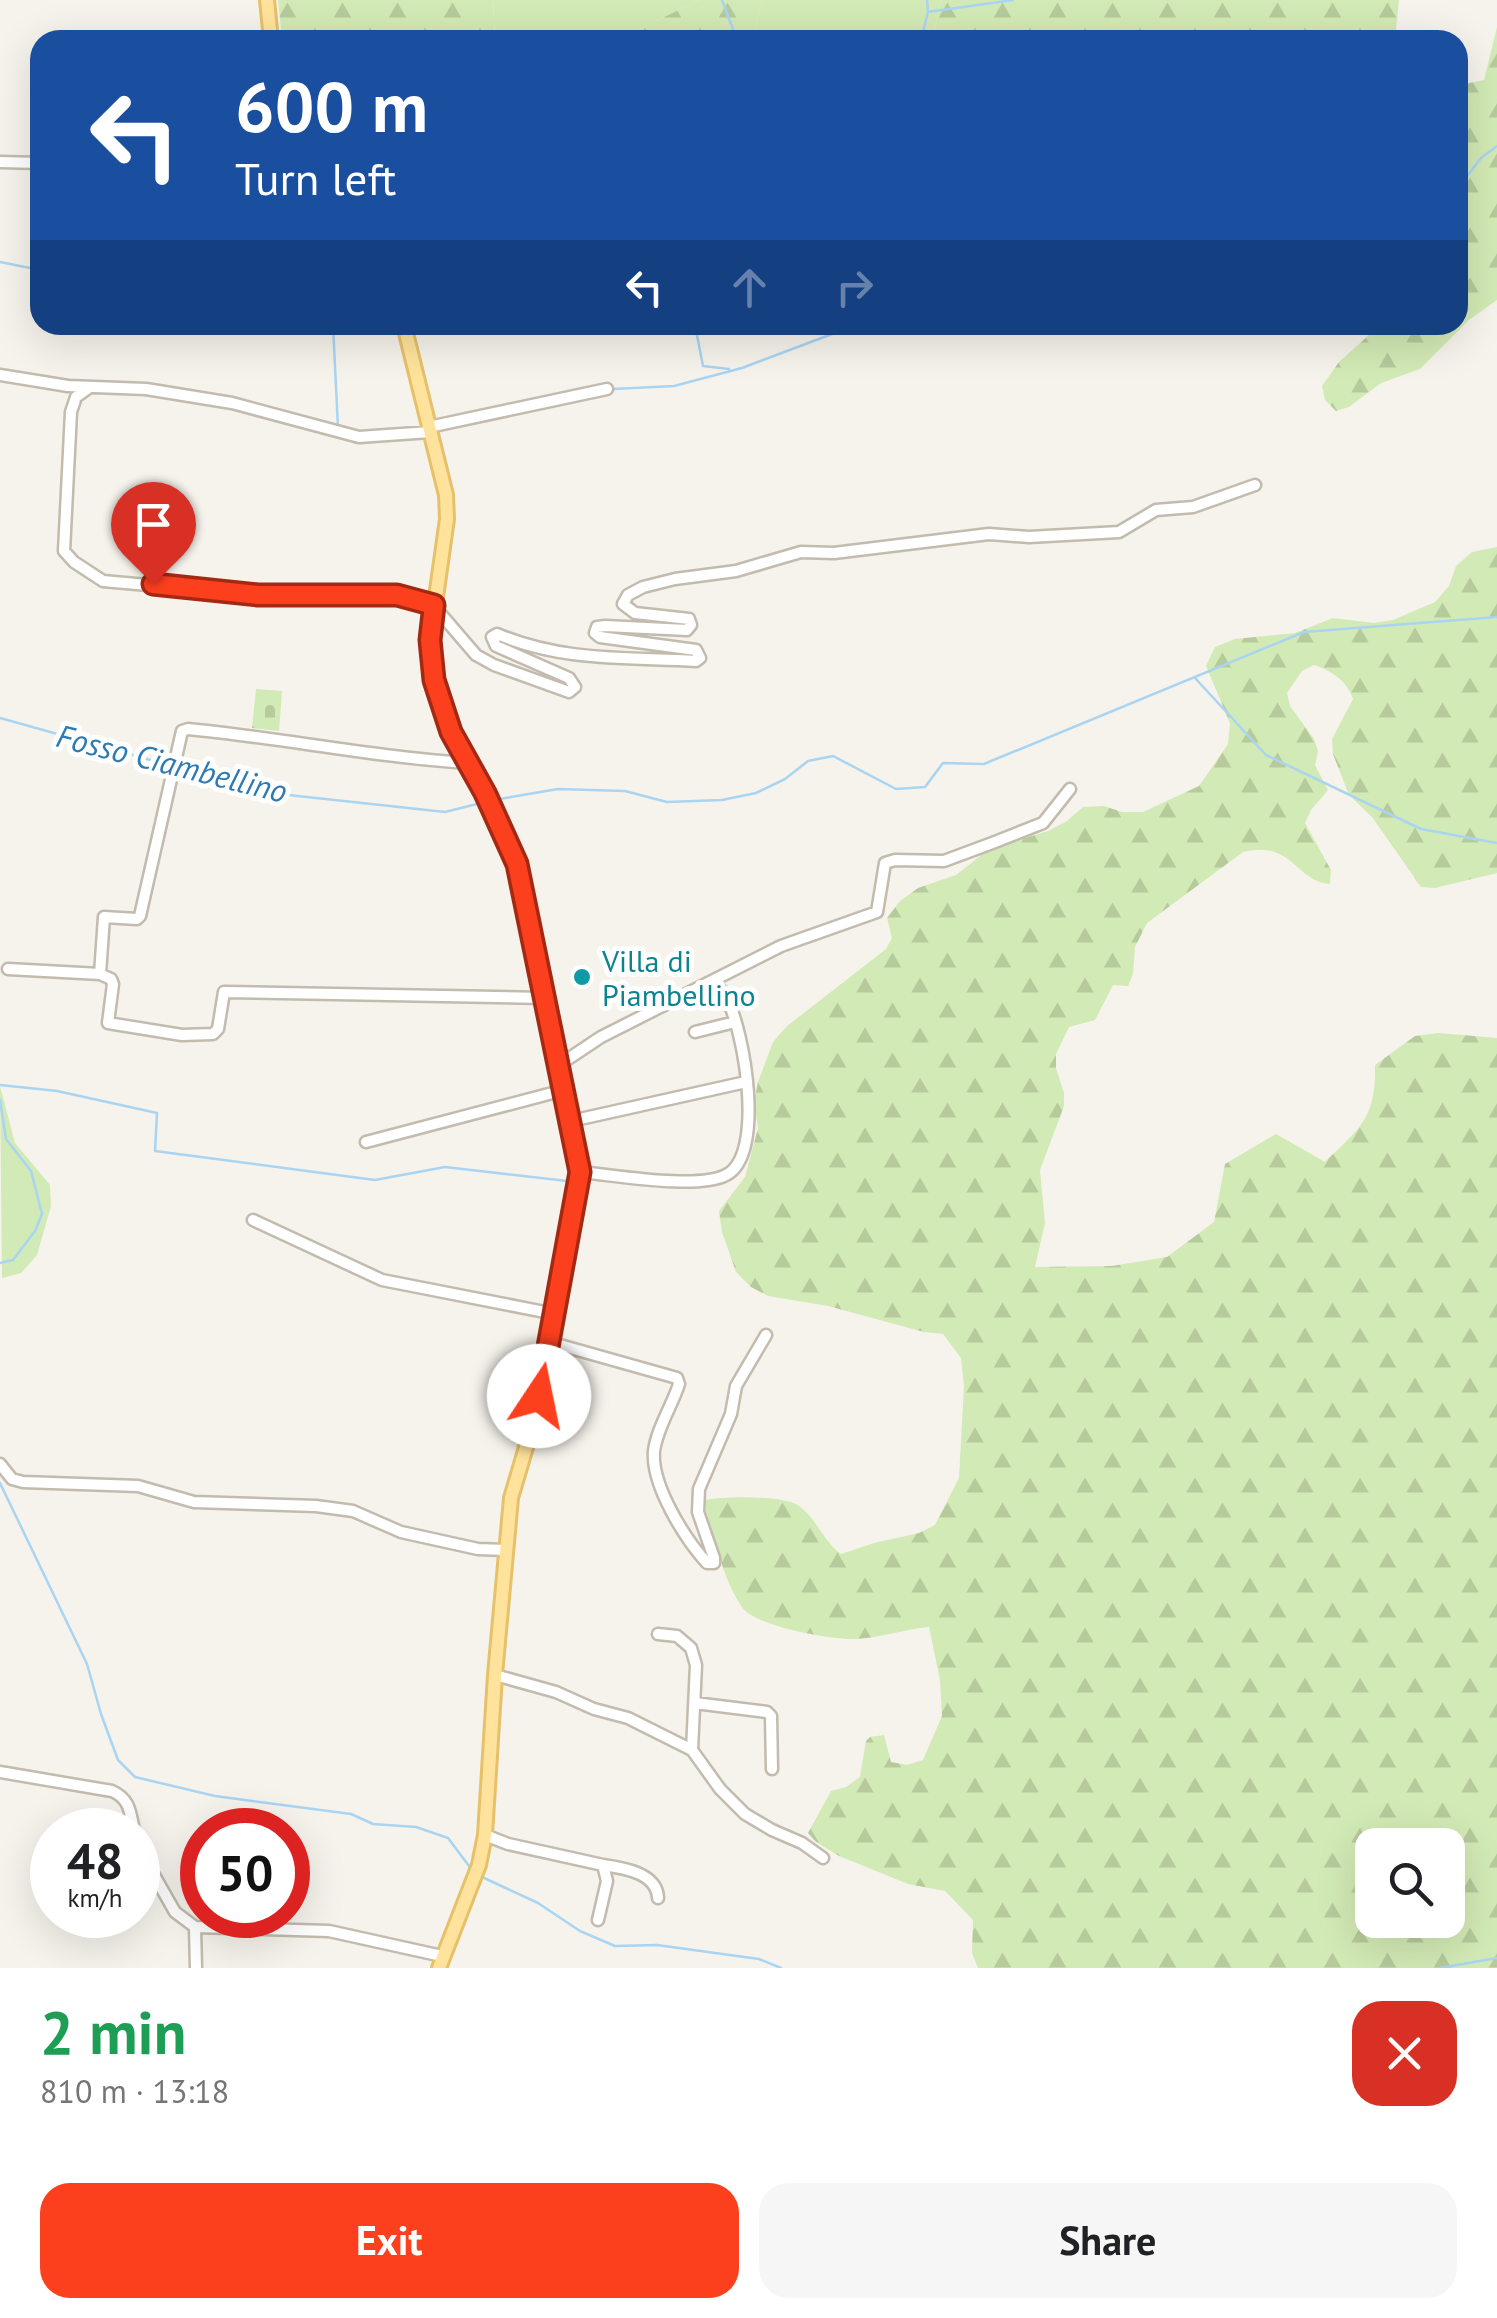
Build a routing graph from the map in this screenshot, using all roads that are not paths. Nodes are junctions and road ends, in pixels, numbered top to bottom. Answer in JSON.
{"nodes":[{"id":1,"x":267,"y":0,"type":"edge"},
{"id":2,"x":270,"y":30,"type":"edge"},
{"id":3,"x":0,"y":162,"type":"edge"},
{"id":4,"x":30,"y":163,"type":"edge"},
{"id":5,"x":406,"y":335,"type":"edge"},
{"id":6,"x":0,"y":375,"type":"edge"},
{"id":7,"x":90,"y":387,"type":"junction"},
{"id":8,"x":607,"y":389,"type":"dead end"},
{"id":9,"x":430,"y":430,"type":"junction"},
{"id":10,"x":1256,"y":486,"type":"dead end"},
{"id":11,"x":434,"y":605,"type":"junction"},
{"id":12,"x":468,"y":763,"type":"junction"},
{"id":13,"x":1070,"y":790,"type":"dead end"},
{"id":14,"x":8,"y":970,"type":"dead end"},
{"id":15,"x":100,"y":974,"type":"junction"},
{"id":16,"x":712,"y":982,"type":"junction"},
{"id":17,"x":544,"y":998,"type":"junction"},
{"id":18,"x":735,"y":1022,"type":"junction"},
{"id":19,"x":695,"y":1032,"type":"dead end"},
{"id":20,"x":559,"y":1065,"type":"junction"},
{"id":21,"x":746,"y":1082,"type":"junction"},
{"id":22,"x":564,"y":1090,"type":"junction"},
{"id":23,"x":571,"y":1121,"type":"junction"},
{"id":24,"x":366,"y":1142,"type":"dead end"},
{"id":25,"x":580,"y":1172,"type":"junction"},
{"id":26,"x":252,"y":1220,"type":"dead end"},
{"id":27,"x":555,"y":1314,"type":"junction"},
{"id":28,"x":766,"y":1335,"type":"dead end"},
{"id":29,"x":549,"y":1342,"type":"junction"},
{"id":30,"x":0,"y":1464,"type":"edge"},
{"id":31,"x":505,"y":1550,"type":"junction"},
{"id":32,"x":658,"y":1634,"type":"dead end"},
{"id":33,"x":495,"y":1675,"type":"junction"},
{"id":34,"x":695,"y":1704,"type":"junction"},
{"id":35,"x":692,"y":1750,"type":"junction"},
{"id":36,"x":772,"y":1769,"type":"dead end"},
{"id":37,"x":0,"y":1772,"type":"edge"},
{"id":38,"x":129,"y":1808,"type":"edge"},
{"id":39,"x":484,"y":1836,"type":"junction"},
{"id":40,"x":823,"y":1858,"type":"dead end"},
{"id":41,"x":603,"y":1865,"type":"junction"},
{"id":42,"x":160,"y":1886,"type":"edge"},
{"id":43,"x":658,"y":1898,"type":"dead end"},
{"id":44,"x":180,"y":1916,"type":"edge"},
{"id":45,"x":598,"y":1920,"type":"dead end"},
{"id":46,"x":310,"y":1930,"type":"edge"},
{"id":47,"x":195,"y":1938,"type":"edge"},
{"id":48,"x":441,"y":1962,"type":"edge"},
{"id":49,"x":196,"y":1968,"type":"edge"}],
"edges":[{"from":1,"to":2,"type":"main road"},
{"from":3,"to":4,"type":"street"},
{"from":5,"to":9,"type":"main road"},
{"from":6,"to":7,"type":"street"},
{"from":7,"to":9,"type":"street"},
{"from":7,"to":11,"type":"street"},
{"from":8,"to":9,"type":"street"},
{"from":9,"to":11,"type":"main road"},
{"from":10,"to":11,"type":"street"},
{"from":11,"to":12,"type":"main road"},
{"from":12,"to":15,"type":"street"},
{"from":12,"to":17,"type":"main road"},
{"from":13,"to":16,"type":"street"},
{"from":14,"to":15,"type":"street"},
{"from":15,"to":17,"type":"street"},
{"from":16,"to":18,"type":"street"},
{"from":16,"to":20,"type":"street"},
{"from":17,"to":20,"type":"main road"},
{"from":18,"to":19,"type":"street"},
{"from":18,"to":21,"type":"street"},
{"from":20,"to":22,"type":"main road"},
{"from":21,"to":23,"type":"street"},
{"from":21,"to":25,"type":"street"},
{"from":22,"to":23,"type":"main road"},
{"from":22,"to":24,"type":"street"},
{"from":23,"to":25,"type":"main road"},
{"from":25,"to":27,"type":"main road"},
{"from":26,"to":27,"type":"street"},
{"from":27,"to":29,"type":"main road"},
{"from":28,"to":29,"type":"street"},
{"from":29,"to":31,"type":"main road"},
{"from":30,"to":31,"type":"street"},
{"from":31,"to":33,"type":"main road"},
{"from":32,"to":34,"type":"street"},
{"from":33,"to":35,"type":"street"},
{"from":33,"to":39,"type":"main road"},
{"from":34,"to":35,"type":"street"},
{"from":34,"to":36,"type":"street"},
{"from":35,"to":40,"type":"street"},
{"from":37,"to":38,"type":"street"},
{"from":39,"to":41,"type":"street"},
{"from":39,"to":48,"type":"main road"},
{"from":41,"to":43,"type":"street"},
{"from":41,"to":45,"type":"street"},
{"from":42,"to":44,"type":"street"},
{"from":46,"to":48,"type":"street"},
{"from":47,"to":49,"type":"street"}]}
